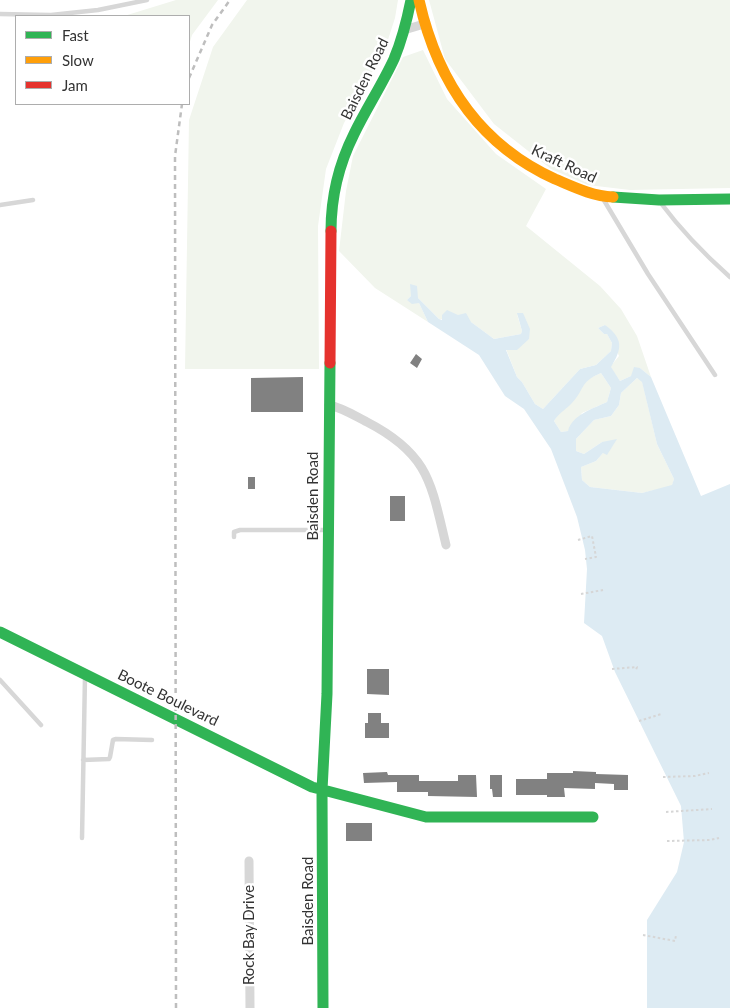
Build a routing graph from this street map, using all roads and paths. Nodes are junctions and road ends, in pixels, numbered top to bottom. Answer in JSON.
{"nodes":[{"id":1,"x":147,"y":0,"type":"edge"},
{"id":2,"x":411,"y":0,"type":"edge"},
{"id":3,"x":419,"y":0,"type":"edge"},
{"id":4,"x":0,"y":14,"type":"edge"},
{"id":5,"x":424,"y":24,"type":"junction"},
{"id":6,"x":404,"y":30,"type":"junction"},
{"id":7,"x":601,"y":196,"type":"junction"},
{"id":8,"x":658,"y":199,"type":"junction"},
{"id":9,"x":730,"y":199,"type":"edge"},
{"id":10,"x":33,"y":200,"type":"dead end"},
{"id":11,"x":0,"y":205,"type":"edge"},
{"id":12,"x":730,"y":277,"type":"edge"},
{"id":13,"x":715,"y":375,"type":"dead end"},
{"id":14,"x":329,"y":406,"type":"junction"},
{"id":15,"x":328,"y":530,"type":"junction"},
{"id":16,"x":234,"y":536,"type":"dead end"},
{"id":17,"x":578,"y":540,"type":"dead end"},
{"id":18,"x":446,"y":545,"type":"dead end"},
{"id":19,"x":585,"y":559,"type":"dead end"},
{"id":20,"x":603,"y":590,"type":"dead end"},
{"id":21,"x":582,"y":594,"type":"dead end"},
{"id":22,"x":0,"y":632,"type":"edge"},
{"id":23,"x":612,"y":668,"type":"dead end"},
{"id":24,"x":636,"y":670,"type":"dead end"},
{"id":25,"x":85,"y":674,"type":"junction"},
{"id":26,"x":0,"y":680,"type":"edge"},
{"id":27,"x":661,"y":714,"type":"dead end"},
{"id":28,"x":638,"y":721,"type":"dead end"},
{"id":29,"x":41,"y":725,"type":"dead end"},
{"id":30,"x":152,"y":740,"type":"dead end"},
{"id":31,"x":83,"y":760,"type":"junction"},
{"id":32,"x":709,"y":773,"type":"dead end"},
{"id":33,"x":663,"y":776,"type":"dead end"},
{"id":34,"x":322,"y":790,"type":"junction"},
{"id":35,"x":712,"y":808,"type":"dead end"},
{"id":36,"x":666,"y":812,"type":"dead end"},
{"id":37,"x":593,"y":817,"type":"dead end"},
{"id":38,"x":82,"y":838,"type":"dead end"},
{"id":39,"x":719,"y":838,"type":"dead end"},
{"id":40,"x":667,"y":841,"type":"dead end"},
{"id":41,"x":249,"y":862,"type":"dead end"},
{"id":42,"x":643,"y":935,"type":"dead end"},
{"id":43,"x":676,"y":935,"type":"dead end"},
{"id":44,"x":250,"y":1008,"type":"edge"},
{"id":45,"x":323,"y":1008,"type":"edge"}],
"edges":[{"from":1,"to":4,"type":"lane"},
{"from":2,"to":6,"type":"street","name":"Baisden Road"},
{"from":3,"to":5,"type":"street","name":"Kraft Road"},
{"from":5,"to":6,"type":"street"},
{"from":5,"to":7,"type":"street","name":"Kraft Road"},
{"from":6,"to":14,"type":"street","name":"Baisden Road"},
{"from":7,"to":8,"type":"street","name":"Kraft Road"},
{"from":7,"to":13,"type":"lane"},
{"from":8,"to":9,"type":"street","name":"Kraft Road"},
{"from":8,"to":12,"type":"lane"},
{"from":10,"to":11,"type":"lane"},
{"from":14,"to":15,"type":"street","name":"Baisden Road"},
{"from":14,"to":18,"type":"street"},
{"from":15,"to":16,"type":"lane"},
{"from":15,"to":34,"type":"street","name":"Baisden Road"},
{"from":17,"to":19,"type":"path"},
{"from":20,"to":21,"type":"path"},
{"from":22,"to":25,"type":"street","name":"Boote Boulevard"},
{"from":23,"to":24,"type":"path"},
{"from":25,"to":31,"type":"lane"},
{"from":25,"to":34,"type":"street","name":"Boote Boulevard"},
{"from":26,"to":29,"type":"lane"},
{"from":27,"to":28,"type":"path"},
{"from":30,"to":31,"type":"lane"},
{"from":31,"to":38,"type":"lane"},
{"from":32,"to":33,"type":"path"},
{"from":34,"to":37,"type":"street","name":"Boote Boulevard"},
{"from":34,"to":45,"type":"street","name":"Baisden Road"},
{"from":35,"to":36,"type":"path"},
{"from":39,"to":40,"type":"path"},
{"from":41,"to":44,"type":"street","name":"Rock Bay Drive"},
{"from":42,"to":43,"type":"path"}]}
